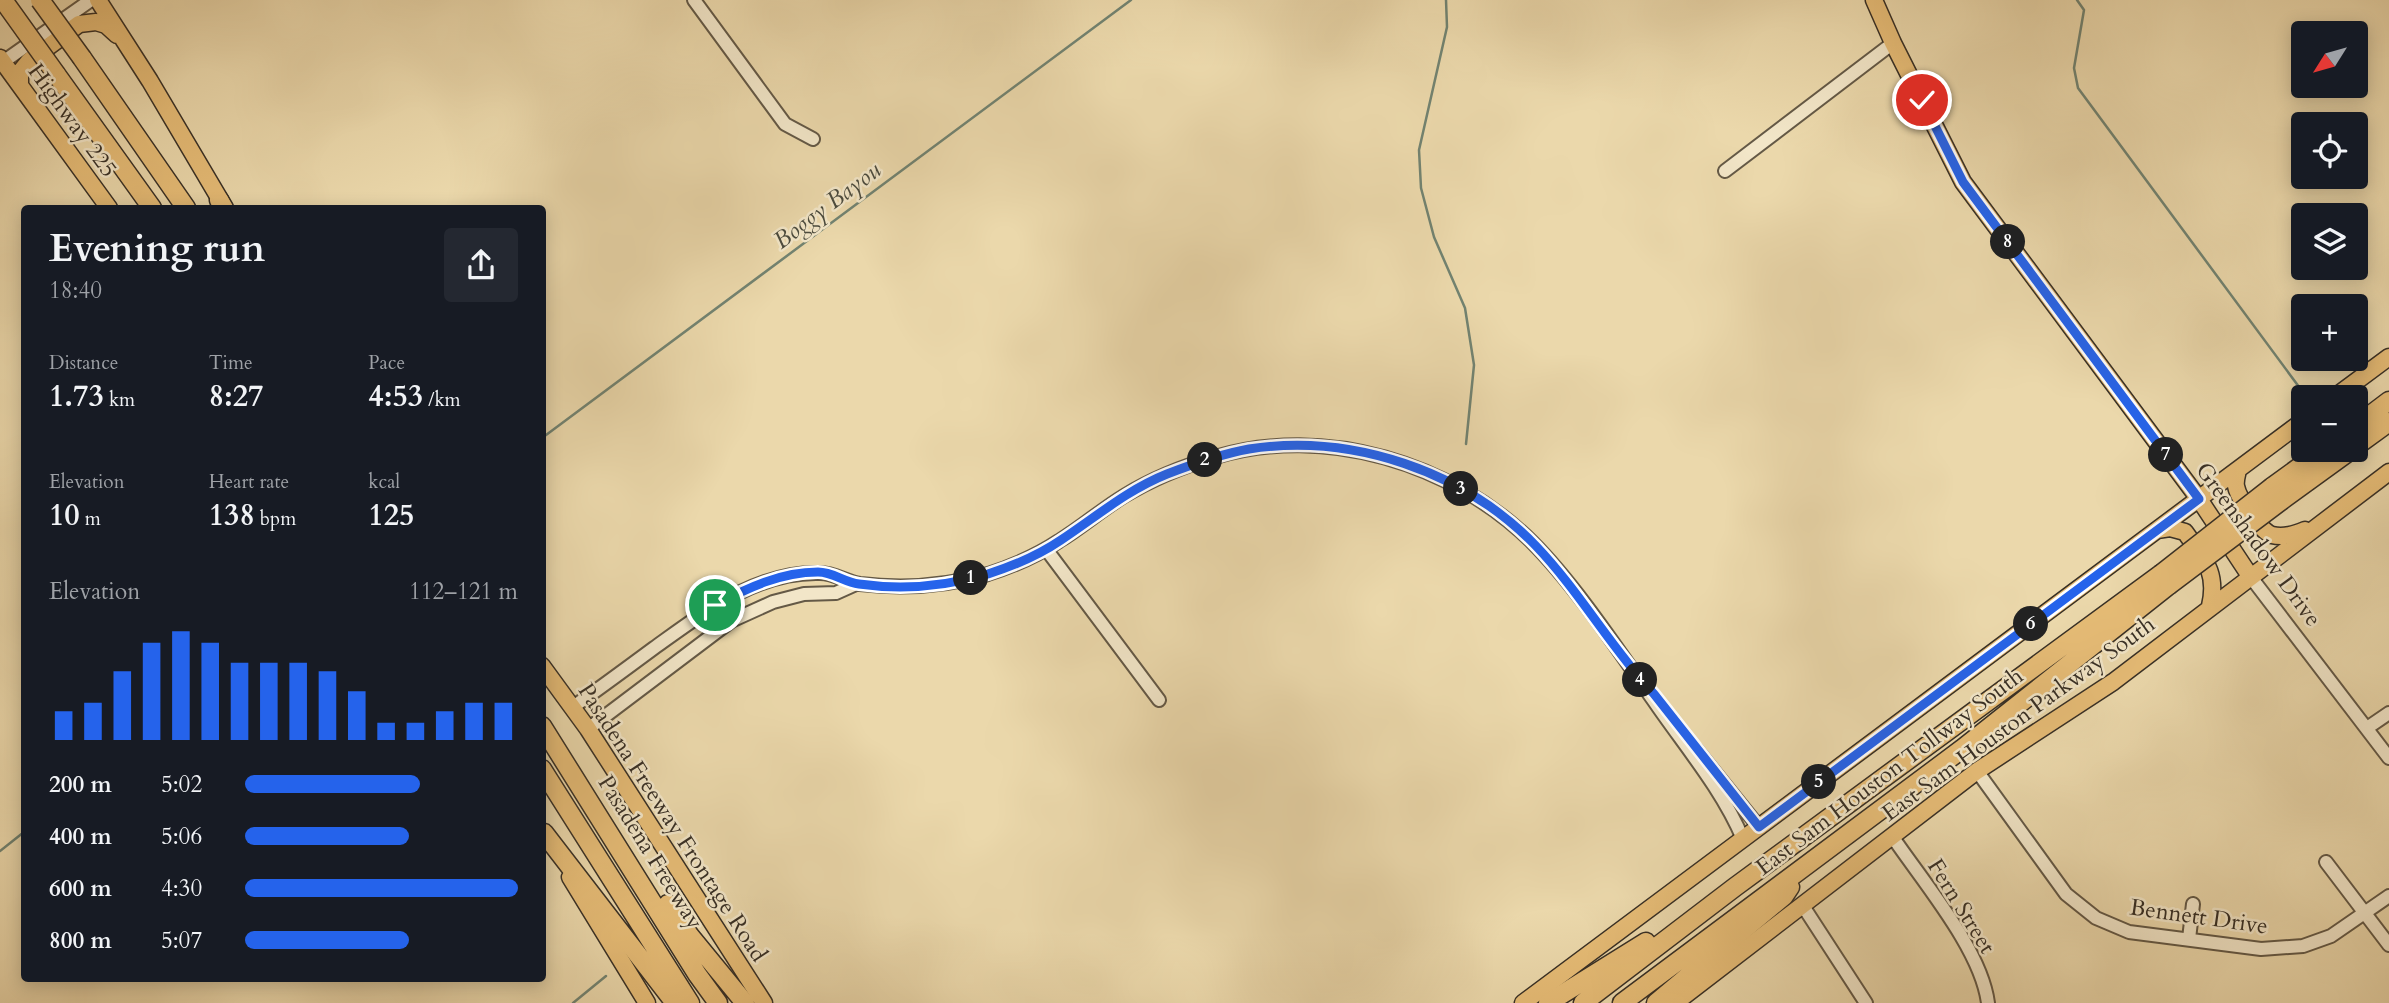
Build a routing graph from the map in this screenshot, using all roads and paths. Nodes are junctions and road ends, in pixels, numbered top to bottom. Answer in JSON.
{"nodes":[{"id":1,"x":3,"y":0,"type":"edge"},
{"id":2,"x":40,"y":0,"type":"edge"},
{"id":3,"x":91,"y":0,"type":"edge"},
{"id":4,"x":98,"y":0,"type":"edge"},
{"id":5,"x":695,"y":0,"type":"edge"},
{"id":6,"x":1874,"y":0,"type":"edge"},
{"id":7,"x":1893,"y":43,"type":"junction"},
{"id":8,"x":131,"y":49,"type":"junction"},
{"id":9,"x":1,"y":60,"type":"edge"},
{"id":10,"x":20,"y":85,"type":"junction"},
{"id":11,"x":813,"y":139,"type":"dead end"},
{"id":12,"x":1725,"y":171,"type":"dead end"},
{"id":13,"x":107,"y":205,"type":"edge"},
{"id":14,"x":150,"y":205,"type":"edge"},
{"id":15,"x":184,"y":205,"type":"edge"},
{"id":16,"x":222,"y":205,"type":"edge"},
{"id":17,"x":2389,"y":357,"type":"edge"},
{"id":18,"x":2351,"y":385,"type":"edge"},
{"id":19,"x":2389,"y":401,"type":"edge"},
{"id":20,"x":2368,"y":417,"type":"edge"},
{"id":21,"x":2389,"y":422,"type":"edge"},
{"id":22,"x":2291,"y":430,"type":"edge"},
{"id":23,"x":2368,"y":437,"type":"edge"},
{"id":24,"x":2310,"y":462,"type":"edge"},
{"id":25,"x":2330,"y":462,"type":"edge"},
{"id":26,"x":2238,"y":470,"type":"junction"},
{"id":27,"x":2389,"y":472,"type":"edge"},
{"id":28,"x":2277,"y":493,"type":"junction"},
{"id":29,"x":2199,"y":499,"type":"junction"},
{"id":30,"x":2316,"y":527,"type":"junction"},
{"id":31,"x":2157,"y":530,"type":"junction"},
{"id":32,"x":1046,"y":550,"type":"junction"},
{"id":33,"x":2250,"y":576,"type":"junction"},
{"id":34,"x":2165,"y":580,"type":"junction"},
{"id":35,"x":856,"y":584,"type":"junction"},
{"id":36,"x":715,"y":605,"type":"junction"},
{"id":37,"x":2210,"y":606,"type":"junction"},
{"id":38,"x":726,"y":624,"type":"junction"},
{"id":39,"x":546,"y":671,"type":"edge"},
{"id":40,"x":1636,"y":675,"type":"junction"},
{"id":41,"x":1159,"y":700,"type":"dead end"},
{"id":42,"x":573,"y":707,"type":"junction"},
{"id":43,"x":2389,"y":713,"type":"edge"},
{"id":44,"x":588,"y":729,"type":"junction"},
{"id":45,"x":2367,"y":729,"type":"junction"},
{"id":46,"x":546,"y":732,"type":"edge"},
{"id":47,"x":2389,"y":758,"type":"edge"},
{"id":48,"x":1977,"y":771,"type":"junction"},
{"id":49,"x":546,"y":775,"type":"edge"},
{"id":50,"x":1759,"y":827,"type":"junction"},
{"id":51,"x":546,"y":836,"type":"edge"},
{"id":52,"x":1892,"y":836,"type":"junction"},
{"id":53,"x":546,"y":837,"type":"edge"},
{"id":54,"x":1743,"y":839,"type":"junction"},
{"id":55,"x":616,"y":841,"type":"junction"},
{"id":56,"x":2326,"y":862,"type":"dead end"},
{"id":57,"x":1800,"y":870,"type":"junction"},
{"id":58,"x":1735,"y":887,"type":"junction"},
{"id":59,"x":2389,"y":896,"type":"edge"},
{"id":60,"x":2193,"y":904,"type":"dead end"},
{"id":61,"x":1803,"y":906,"type":"junction"},
{"id":62,"x":2365,"y":914,"type":"junction"},
{"id":63,"x":2189,"y":939,"type":"junction"},
{"id":64,"x":2389,"y":945,"type":"edge"},
{"id":65,"x":647,"y":1003,"type":"edge"},
{"id":66,"x":675,"y":1003,"type":"edge"},
{"id":67,"x":690,"y":1003,"type":"edge"},
{"id":68,"x":718,"y":1003,"type":"edge"},
{"id":69,"x":745,"y":1003,"type":"edge"},
{"id":70,"x":764,"y":1003,"type":"edge"},
{"id":71,"x":1523,"y":1003,"type":"edge"},
{"id":72,"x":1549,"y":1003,"type":"edge"},
{"id":73,"x":1583,"y":1003,"type":"edge"},
{"id":74,"x":1622,"y":1003,"type":"edge"},
{"id":75,"x":1656,"y":1003,"type":"edge"},
{"id":76,"x":1675,"y":1003,"type":"edge"},
{"id":77,"x":1866,"y":1003,"type":"edge"},
{"id":78,"x":1988,"y":1003,"type":"edge"}],
"edges":[{"from":1,"to":14,"type":"highway","bridge":true},
{"from":2,"to":15,"type":"highway","bridge":true},
{"from":3,"to":9,"type":"street"},
{"from":4,"to":8,"type":"main road"},
{"from":5,"to":11,"type":"street"},
{"from":6,"to":7,"type":"main road","name":"Greenshadow Drive"},
{"from":7,"to":12,"type":"street"},
{"from":7,"to":29,"type":"main road","name":"Greenshadow Drive"},
{"from":8,"to":10,"type":"main road"},
{"from":8,"to":16,"type":"main road"},
{"from":9,"to":10,"type":"main road","name":"Highway 225"},
{"from":10,"to":13,"type":"main road","name":"Highway 225"},
{"from":17,"to":18,"type":"main road"},
{"from":19,"to":20,"type":"highway"},
{"from":21,"to":23,"type":"highway"},
{"from":22,"to":26,"type":"main road"},
{"from":24,"to":28,"type":"highway","name":"East Sam Houston Tollway South"},
{"from":25,"to":28,"type":"highway","name":"East Sam Houston Tollway South"},
{"from":26,"to":29,"type":"main road"},
{"from":26,"to":30,"type":"main road"},
{"from":27,"to":30,"type":"main road","name":"East Sam Houston Parkway South"},
{"from":28,"to":34,"type":"highway","name":"East Sam Houston Tollway South","bridge":true},
{"from":29,"to":31,"type":"main road"},
{"from":29,"to":33,"type":"main road","name":"Greenshadow Drive"},
{"from":30,"to":33,"type":"main road","name":"East Sam Houston Parkway South"},
{"from":31,"to":37,"type":"main road"},
{"from":31,"to":50,"type":"main road"},
{"from":32,"to":35,"type":"street"},
{"from":32,"to":40,"type":"street"},
{"from":32,"to":41,"type":"street"},
{"from":33,"to":37,"type":"main road","name":"East Sam Houston Parkway South"},
{"from":33,"to":45,"type":"street","name":"Greenshadow Drive"},
{"from":34,"to":57,"type":"highway","name":"East Sam Houston Tollway South"},
{"from":34,"to":58,"type":"highway","name":"East Sam Houston Tollway South"},
{"from":35,"to":36,"type":"street"},
{"from":35,"to":38,"type":"street"},
{"from":36,"to":38,"type":"street"},
{"from":36,"to":42,"type":"street"},
{"from":37,"to":48,"type":"main road","name":"East Sam Houston Parkway South"},
{"from":38,"to":44,"type":"street"},
{"from":39,"to":42,"type":"main road","name":"Pasadena Freeway Frontage Road"},
{"from":40,"to":50,"type":"street"},
{"from":40,"to":54,"type":"street"},
{"from":42,"to":44,"type":"main road","name":"Pasadena Freeway Frontage Road"},
{"from":43,"to":45,"type":"street"},
{"from":44,"to":70,"type":"main road","name":"Pasadena Freeway Frontage Road"},
{"from":45,"to":47,"type":"street","name":"Greenshadow Drive"},
{"from":46,"to":55,"type":"highway","name":"Pasadena Freeway"},
{"from":48,"to":52,"type":"main road","name":"East Sam Houston Parkway South"},
{"from":48,"to":63,"type":"street","name":"Bennett Drive"},
{"from":49,"to":67,"type":"highway","name":"Pasadena Freeway"},
{"from":50,"to":54,"type":"main road"},
{"from":51,"to":66,"type":"highway"},
{"from":52,"to":61,"type":"main road","name":"East Sam Houston Parkway South"},
{"from":52,"to":78,"type":"street","name":"Fern Street"},
{"from":53,"to":65,"type":"main road"},
{"from":54,"to":71,"type":"main road"},
{"from":55,"to":68,"type":"highway","name":"Pasadena Freeway"},
{"from":55,"to":69,"type":"highway"},
{"from":56,"to":62,"type":"street"},
{"from":57,"to":74,"type":"highway","name":"East Sam Houston Tollway South"},
{"from":57,"to":75,"type":"highway"},
{"from":58,"to":72,"type":"highway"},
{"from":58,"to":73,"type":"highway","name":"East Sam Houston Tollway South"},
{"from":59,"to":62,"type":"street","name":"Bennett Drive"},
{"from":60,"to":63,"type":"street"},
{"from":61,"to":76,"type":"main road","name":"East Sam Houston Parkway South"},
{"from":61,"to":77,"type":"street"},
{"from":62,"to":63,"type":"street","name":"Bennett Drive"},
{"from":62,"to":64,"type":"street"}]}
